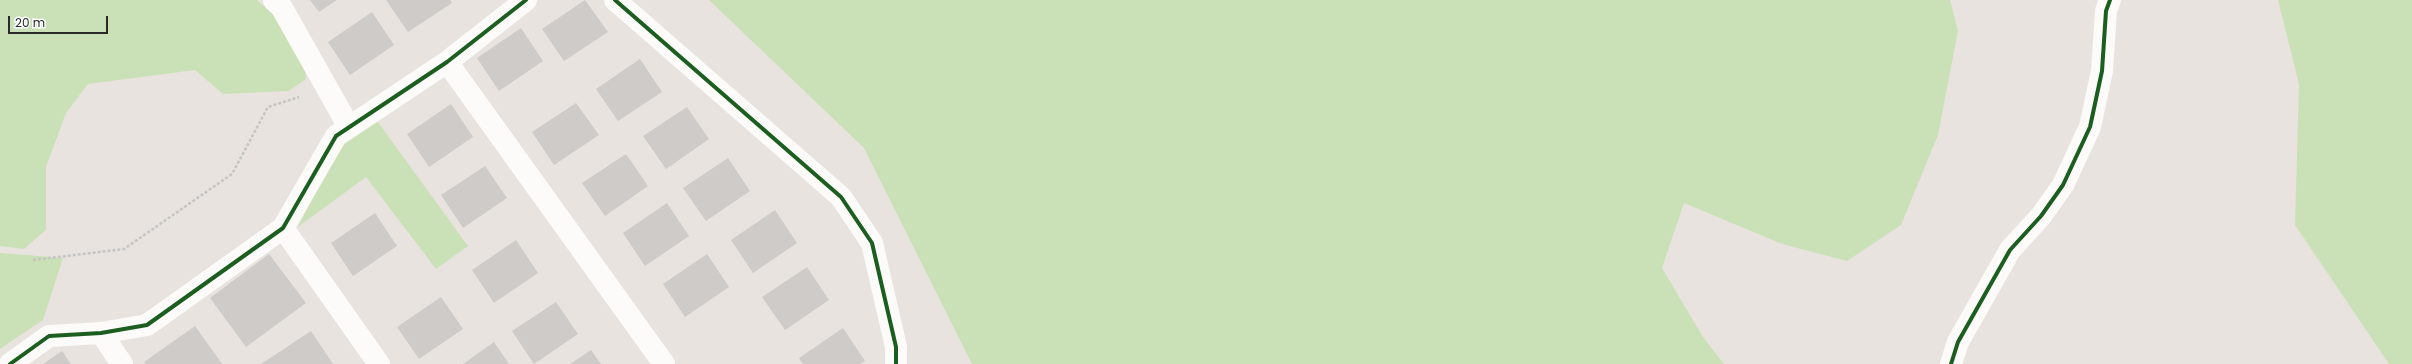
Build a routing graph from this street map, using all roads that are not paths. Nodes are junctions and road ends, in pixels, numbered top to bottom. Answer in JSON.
{"nodes":[{"id":1,"x":274,"y":0,"type":"edge"},
{"id":2,"x":526,"y":0,"type":"edge"},
{"id":3,"x":615,"y":0,"type":"edge"},
{"id":4,"x":2110,"y":0,"type":"edge"},
{"id":5,"x":447,"y":62,"type":"junction"},
{"id":6,"x":349,"y":127,"type":"junction"},
{"id":7,"x":283,"y":228,"type":"junction"},
{"id":8,"x":101,"y":333,"type":"junction"},
{"id":9,"x":10,"y":364,"type":"edge"},
{"id":10,"x":122,"y":364,"type":"edge"},
{"id":11,"x":379,"y":364,"type":"edge"},
{"id":12,"x":664,"y":364,"type":"edge"},
{"id":13,"x":896,"y":364,"type":"edge"},
{"id":14,"x":1951,"y":364,"type":"edge"}],
"edges":[{"from":1,"to":6,"type":"street"},
{"from":2,"to":5,"type":"street"},
{"from":3,"to":13,"type":"street"},
{"from":4,"to":14,"type":"street"},
{"from":5,"to":6,"type":"street"},
{"from":5,"to":12,"type":"street"},
{"from":6,"to":7,"type":"street"},
{"from":7,"to":8,"type":"street"},
{"from":7,"to":11,"type":"street"},
{"from":8,"to":9,"type":"street"},
{"from":8,"to":10,"type":"street"}]}
